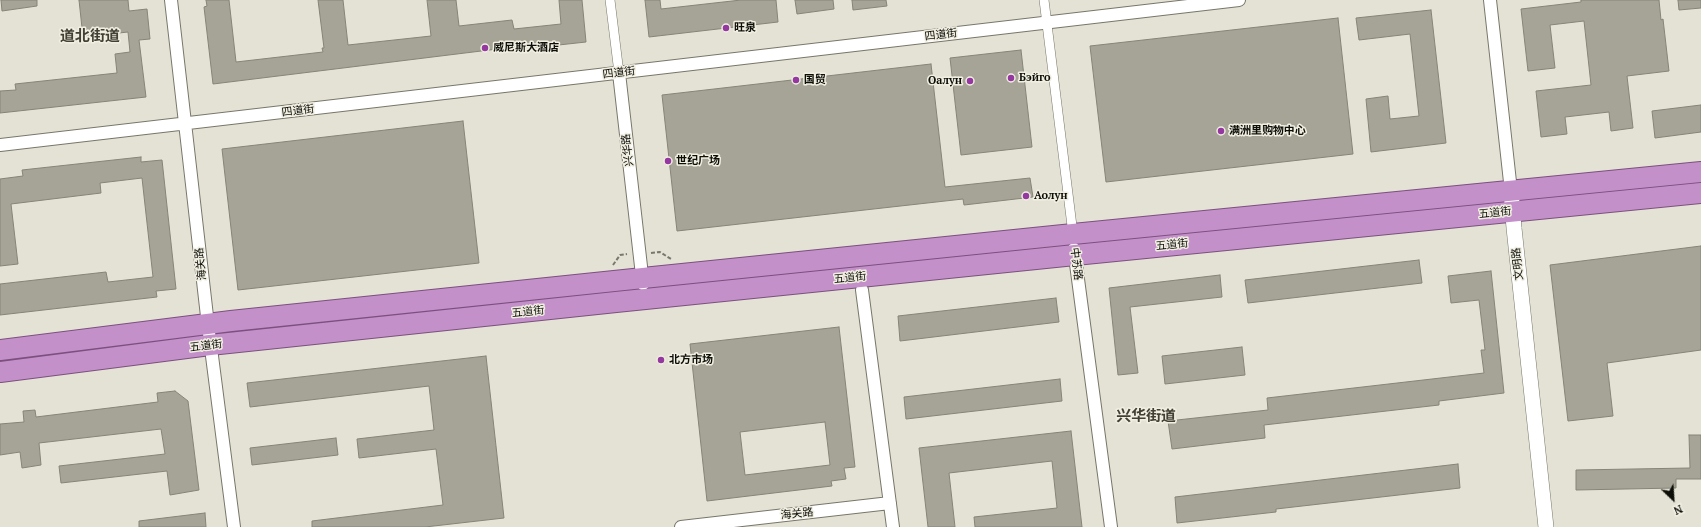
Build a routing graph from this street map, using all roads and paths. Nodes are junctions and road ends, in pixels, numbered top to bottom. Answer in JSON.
{"nodes":[{"id":1,"x":171,"y":0,"type":"edge"},
{"id":2,"x":610,"y":0,"type":"edge"},
{"id":3,"x":1044,"y":0,"type":"edge"},
{"id":4,"x":1239,"y":0,"type":"edge"},
{"id":5,"x":1490,"y":0,"type":"edge"},
{"id":6,"x":1046,"y":22,"type":"junction"},
{"id":7,"x":619,"y":73,"type":"junction"},
{"id":8,"x":185,"y":124,"type":"junction"},
{"id":9,"x":0,"y":145,"type":"edge"},
{"id":10,"x":1701,"y":172,"type":"edge"},
{"id":11,"x":1512,"y":191,"type":"junction"},
{"id":12,"x":1701,"y":193,"type":"edge"},
{"id":13,"x":1513,"y":212,"type":"junction"},
{"id":14,"x":1073,"y":234,"type":"junction"},
{"id":15,"x":1075,"y":255,"type":"junction"},
{"id":16,"x":643,"y":278,"type":"junction"},
{"id":17,"x":862,"y":290,"type":"dead end"},
{"id":18,"x":644,"y":300,"type":"junction"},
{"id":19,"x":208,"y":325,"type":"junction"},
{"id":20,"x":210,"y":345,"type":"junction"},
{"id":21,"x":0,"y":350,"type":"edge"},
{"id":22,"x":0,"y":372,"type":"edge"},
{"id":23,"x":890,"y":503,"type":"junction"},
{"id":24,"x":234,"y":527,"type":"edge"},
{"id":25,"x":681,"y":527,"type":"edge"},
{"id":26,"x":893,"y":527,"type":"edge"},
{"id":27,"x":1111,"y":527,"type":"edge"},
{"id":28,"x":1546,"y":527,"type":"edge"}],
"edges":[{"from":1,"to":8,"type":"street","name":"海关路"},
{"from":2,"to":7,"type":"street","name":"兴华路"},
{"from":3,"to":6,"type":"street","name":"中苏路"},
{"from":4,"to":6,"type":"street","name":"四道街"},
{"from":5,"to":11,"type":"street","name":"文明路"},
{"from":6,"to":7,"type":"street","name":"四道街"},
{"from":6,"to":14,"type":"street","name":"中苏路"},
{"from":7,"to":8,"type":"street","name":"四道街"},
{"from":7,"to":16,"type":"street","name":"兴华路"},
{"from":8,"to":9,"type":"street","name":"四道街"},
{"from":8,"to":19,"type":"street","name":"海关路"},
{"from":10,"to":11,"type":"highway","name":"五道街"},
{"from":11,"to":13,"type":"street","name":"文明路"},
{"from":11,"to":14,"type":"highway","name":"五道街"},
{"from":12,"to":13,"type":"highway","name":"五道街"},
{"from":13,"to":15,"type":"highway","name":"五道街"},
{"from":13,"to":28,"type":"street","name":"文明路"},
{"from":14,"to":15,"type":"street","name":"中苏路"},
{"from":14,"to":16,"type":"highway","name":"五道街"},
{"from":15,"to":18,"type":"highway","name":"五道街"},
{"from":15,"to":27,"type":"street","name":"中苏路"},
{"from":16,"to":18,"type":"street","name":"兴华路"},
{"from":16,"to":19,"type":"highway","name":"五道街"},
{"from":17,"to":23,"type":"street"},
{"from":18,"to":20,"type":"highway","name":"五道街"},
{"from":19,"to":20,"type":"street","name":"海关路"},
{"from":19,"to":21,"type":"highway","name":"五道街"},
{"from":20,"to":22,"type":"highway","name":"五道街"},
{"from":20,"to":24,"type":"street","name":"海关路"},
{"from":23,"to":25,"type":"street","name":"海关路"},
{"from":23,"to":26,"type":"street"}]}
